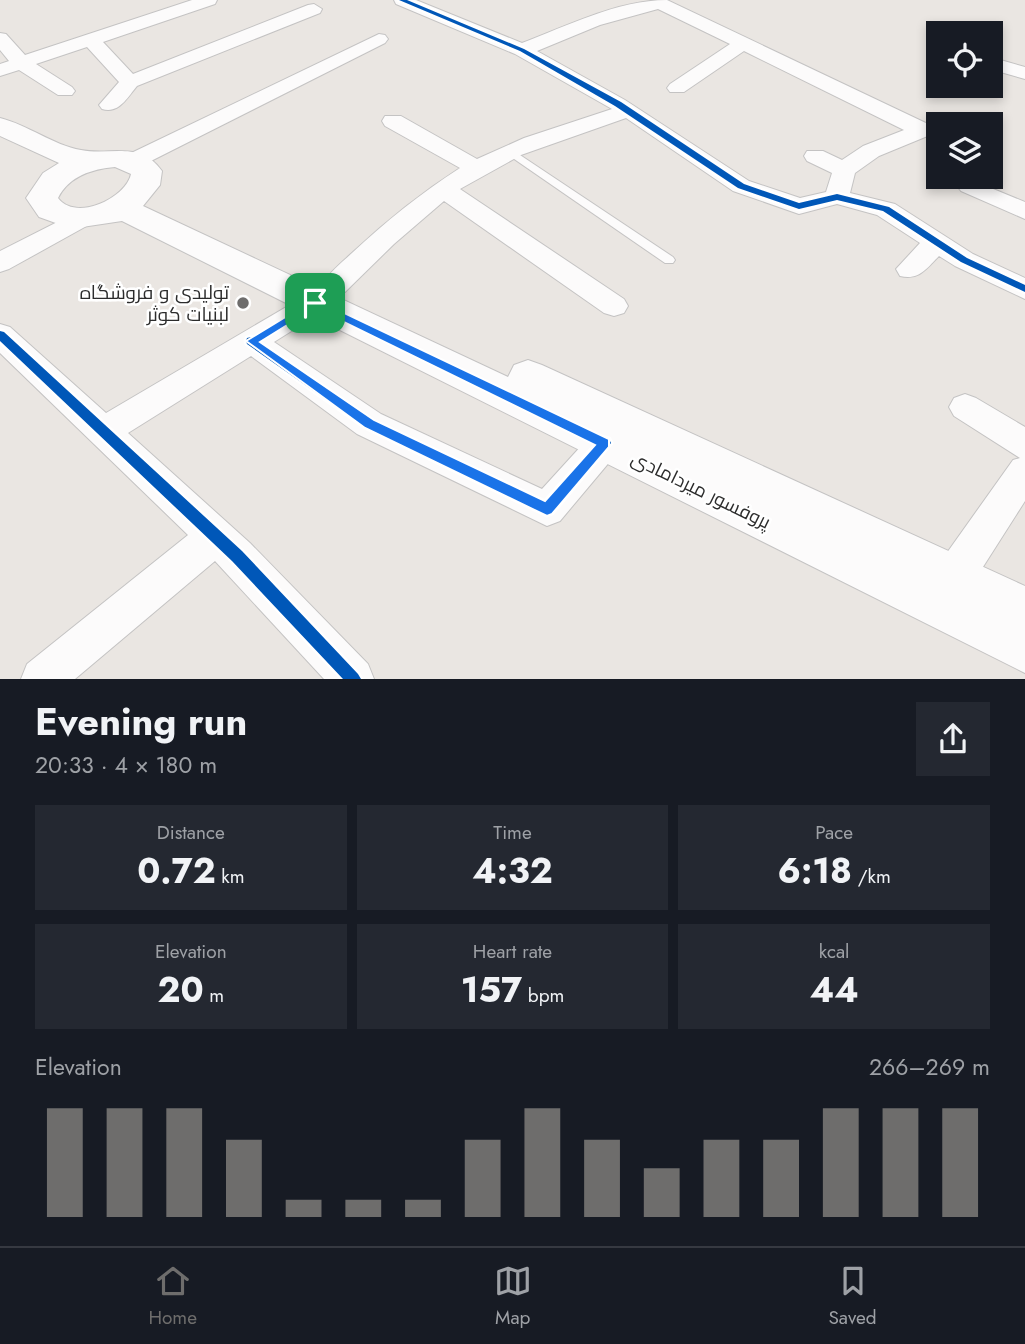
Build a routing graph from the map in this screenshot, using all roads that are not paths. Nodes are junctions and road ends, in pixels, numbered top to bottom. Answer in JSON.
{"nodes":[{"id":1,"x":209,"y":0,"type":"edge"},
{"id":2,"x":401,"y":0,"type":"edge"},
{"id":3,"x":314,"y":9,"type":"dead end"},
{"id":4,"x":0,"y":38,"type":"edge"},
{"id":5,"x":379,"y":39,"type":"dead end"},
{"id":6,"x":92,"y":41,"type":"junction"},
{"id":7,"x":744,"y":43,"type":"junction"},
{"id":8,"x":522,"y":50,"type":"junction"},
{"id":9,"x":21,"y":63,"type":"junction"},
{"id":10,"x":1003,"y":67,"type":"edge"},
{"id":11,"x":0,"y":70,"type":"edge"},
{"id":12,"x":1025,"y":73,"type":"edge"},
{"id":13,"x":130,"y":82,"type":"junction"},
{"id":14,"x":677,"y":88,"type":"dead end"},
{"id":15,"x":65,"y":91,"type":"dead end"},
{"id":16,"x":109,"y":105,"type":"dead end"},
{"id":17,"x":628,"y":111,"type":"junction"},
{"id":18,"x":393,"y":121,"type":"dead end"},
{"id":19,"x":0,"y":126,"type":"edge"},
{"id":20,"x":0,"y":146,"type":"edge"},
{"id":21,"x":511,"y":152,"type":"junction"},
{"id":22,"x":814,"y":156,"type":"dead end"},
{"id":23,"x":94,"y":161,"type":"junction"},
{"id":24,"x":476,"y":169,"type":"junction"},
{"id":25,"x":844,"y":170,"type":"junction"},
{"id":26,"x":54,"y":179,"type":"junction"},
{"id":27,"x":976,"y":189,"type":"edge"},
{"id":28,"x":445,"y":190,"type":"junction"},
{"id":29,"x":118,"y":194,"type":"junction"},
{"id":30,"x":837,"y":197,"type":"junction"},
{"id":31,"x":1025,"y":211,"type":"edge"},
{"id":32,"x":937,"y":242,"type":"junction"},
{"id":33,"x":669,"y":260,"type":"dead end"},
{"id":34,"x":0,"y":263,"type":"edge"},
{"id":35,"x":910,"y":269,"type":"dead end"},
{"id":36,"x":1025,"y":289,"type":"edge"},
{"id":37,"x":325,"y":294,"type":"junction"},
{"id":38,"x":614,"y":306,"type":"dead end"},
{"id":39,"x":0,"y":335,"type":"edge"},
{"id":40,"x":251,"y":341,"type":"junction"},
{"id":41,"x":965,"y":407,"type":"dead end"},
{"id":42,"x":103,"y":431,"type":"junction"},
{"id":43,"x":605,"y":443,"type":"junction"},
{"id":44,"x":1025,"y":445,"type":"edge"},
{"id":45,"x":1025,"y":471,"type":"edge"},
{"id":46,"x":216,"y":536,"type":"junction"},
{"id":47,"x":953,"y":578,"type":"junction"},
{"id":48,"x":1025,"y":612,"type":"edge"},
{"id":49,"x":972,"y":620,"type":"junction"},
{"id":50,"x":1025,"y":646,"type":"edge"},
{"id":51,"x":1025,"y":670,"type":"edge"},
{"id":52,"x":42,"y":679,"type":"edge"},
{"id":53,"x":353,"y":679,"type":"edge"}],
"edges":[{"from":1,"to":6,"type":"street"},
{"from":2,"to":8,"type":"street"},
{"from":3,"to":13,"type":"street"},
{"from":4,"to":9,"type":"street"},
{"from":5,"to":29,"type":"street"},
{"from":6,"to":9,"type":"street"},
{"from":6,"to":13,"type":"street"},
{"from":7,"to":8,"type":"street"},
{"from":7,"to":14,"type":"street"},
{"from":7,"to":25,"type":"street"},
{"from":8,"to":17,"type":"street"},
{"from":9,"to":11,"type":"street"},
{"from":9,"to":15,"type":"street"},
{"from":10,"to":12,"type":"street"},
{"from":13,"to":16,"type":"street"},
{"from":17,"to":21,"type":"street"},
{"from":17,"to":30,"type":"street"},
{"from":18,"to":24,"type":"street"},
{"from":19,"to":23,"type":"main road"},
{"from":20,"to":26,"type":"main road"},
{"from":21,"to":24,"type":"street"},
{"from":21,"to":33,"type":"lane"},
{"from":22,"to":25,"type":"street"},
{"from":23,"to":26,"type":"main road"},
{"from":23,"to":29,"type":"main road"},
{"from":24,"to":28,"type":"street"},
{"from":25,"to":30,"type":"street"},
{"from":26,"to":29,"type":"main road"},
{"from":27,"to":31,"type":"street"},
{"from":28,"to":37,"type":"street"},
{"from":28,"to":38,"type":"street"},
{"from":29,"to":34,"type":"street"},
{"from":29,"to":37,"type":"main road","name":"پروفسور میردامادی"},
{"from":30,"to":32,"type":"street"},
{"from":32,"to":35,"type":"street"},
{"from":32,"to":36,"type":"street"},
{"from":37,"to":40,"type":"street"},
{"from":37,"to":43,"type":"main road","name":"پروفسور میردامادی"},
{"from":37,"to":47,"type":"main road","name":"پروفسور میردامادی"},
{"from":39,"to":42,"type":"street"},
{"from":40,"to":42,"type":"street"},
{"from":40,"to":43,"type":"street"},
{"from":41,"to":44,"type":"street"},
{"from":42,"to":46,"type":"street"},
{"from":43,"to":49,"type":"main road","name":"پروفسور میردامادی"},
{"from":45,"to":47,"type":"street"},
{"from":46,"to":52,"type":"street"},
{"from":46,"to":53,"type":"street"},
{"from":47,"to":48,"type":"main road","name":"پروفسور میردامادی"},
{"from":49,"to":50,"type":"main road","name":"پروفسور میردامادی"},
{"from":49,"to":51,"type":"street"}]}
